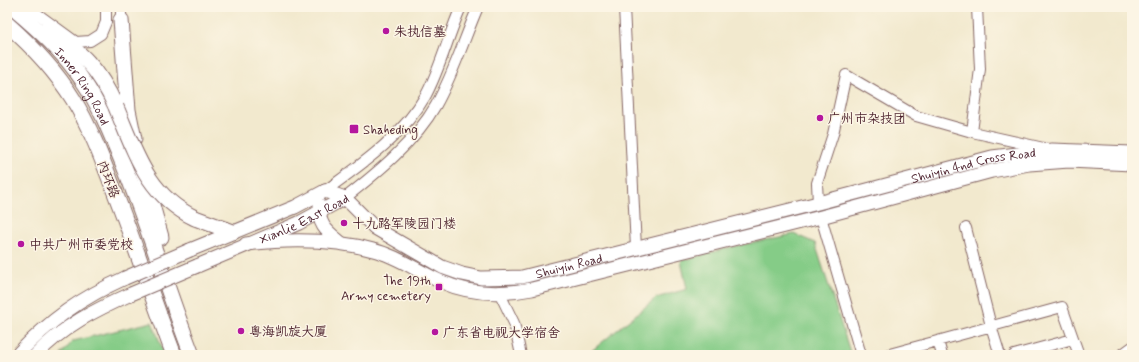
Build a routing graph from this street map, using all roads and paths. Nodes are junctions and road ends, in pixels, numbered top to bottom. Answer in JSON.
{"nodes":[{"id":1,"x":12,"y":7,"type":"edge"},
{"id":2,"x":16,"y":7,"type":"edge"},
{"id":3,"x":28,"y":7,"type":"edge"},
{"id":4,"x":106,"y":7,"type":"edge"},
{"id":5,"x":461,"y":7,"type":"edge"},
{"id":6,"x":478,"y":7,"type":"edge"},
{"id":7,"x":624,"y":7,"type":"edge"},
{"id":8,"x":977,"y":7,"type":"edge"},
{"id":9,"x":121,"y":13,"type":"edge"},
{"id":10,"x":7,"y":24,"type":"edge"},
{"id":11,"x":972,"y":132,"type":"junction"},
{"id":12,"x":1052,"y":150,"type":"junction"},
{"id":13,"x":1132,"y":153,"type":"edge"},
{"id":14,"x":1132,"y":164,"type":"edge"},
{"id":15,"x":130,"y":182,"type":"joint"},
{"id":16,"x":325,"y":191,"type":"junction"},
{"id":17,"x":345,"y":198,"type":"junction"},
{"id":18,"x":818,"y":203,"type":"junction"},
{"id":19,"x":319,"y":212,"type":"junction"},
{"id":20,"x":821,"y":217,"type":"junction"},
{"id":21,"x":966,"y":228,"type":"dead end"},
{"id":22,"x":233,"y":232,"type":"junction"},
{"id":23,"x":246,"y":244,"type":"junction"},
{"id":24,"x":343,"y":244,"type":"junction"},
{"id":25,"x":636,"y":248,"type":"junction"},
{"id":26,"x":500,"y":294,"type":"junction"},
{"id":27,"x":991,"y":326,"type":"junction"},
{"id":28,"x":1073,"y":339,"type":"junction"},
{"id":29,"x":938,"y":341,"type":"junction"},
{"id":30,"x":17,"y":355,"type":"edge"},
{"id":31,"x":36,"y":355,"type":"edge"},
{"id":32,"x":174,"y":355,"type":"edge"},
{"id":33,"x":192,"y":355,"type":"edge"},
{"id":34,"x":196,"y":355,"type":"edge"},
{"id":35,"x":521,"y":355,"type":"edge"},
{"id":36,"x":861,"y":355,"type":"edge"},
{"id":37,"x":886,"y":355,"type":"edge"},
{"id":38,"x":942,"y":355,"type":"edge"},
{"id":39,"x":1000,"y":355,"type":"edge"},
{"id":40,"x":1014,"y":355,"type":"edge"},
{"id":41,"x":1079,"y":355,"type":"edge"}],
"edges":[{"from":1,"to":15,"type":"highway","name":"Inner Ring Road"},
{"from":2,"to":22,"type":"highway","bridge":true},
{"from":3,"to":4,"type":"street"},
{"from":5,"to":16,"type":"street","name":"Xianlie East Road"},
{"from":6,"to":17,"type":"street","name":"Xianlie East Road"},
{"from":7,"to":25,"type":"street"},
{"from":8,"to":11,"type":"street"},
{"from":9,"to":34,"type":"highway"},
{"from":10,"to":32,"type":"highway","name":"内环路"},
{"from":11,"to":12,"type":"street"},
{"from":11,"to":18,"type":"street"},
{"from":12,"to":13,"type":"main road","name":"Shuiyin 4nd Cross Road"},
{"from":12,"to":18,"type":"main road","name":"Shuiyin 4nd Cross Road"},
{"from":14,"to":20,"type":"main road","name":"Shuiyin 4nd Cross Road"},
{"from":15,"to":33,"type":"highway","name":"内环路"},
{"from":16,"to":17,"type":"main road","name":"Shuiyin Road"},
{"from":16,"to":19,"type":"main road"},
{"from":16,"to":22,"type":"main road","name":"Xianlie East Road"},
{"from":17,"to":19,"type":"main road","name":"Xianlie East Road"},
{"from":17,"to":25,"type":"main road","name":"Shuiyin Road"},
{"from":18,"to":20,"type":"main road"},
{"from":18,"to":25,"type":"main road","name":"Shuiyin Road"},
{"from":19,"to":23,"type":"main road","name":"Xianlie East Road"},
{"from":19,"to":24,"type":"main road"},
{"from":20,"to":26,"type":"main road","name":"Shuiyin Road"},
{"from":20,"to":36,"type":"street"},
{"from":21,"to":27,"type":"street"},
{"from":22,"to":30,"type":"main road","name":"Xianlie East Road","bridge":true},
{"from":23,"to":24,"type":"main road","name":"Shuiyin Road"},
{"from":23,"to":31,"type":"main road","name":"Xianlie East Road","bridge":true},
{"from":24,"to":26,"type":"main road","name":"Shuiyin Road"},
{"from":26,"to":35,"type":"street"},
{"from":27,"to":28,"type":"street"},
{"from":27,"to":29,"type":"street"},
{"from":27,"to":39,"type":"street"},
{"from":28,"to":40,"type":"street"},
{"from":28,"to":41,"type":"street"},
{"from":29,"to":37,"type":"street"},
{"from":29,"to":38,"type":"street"}]}
